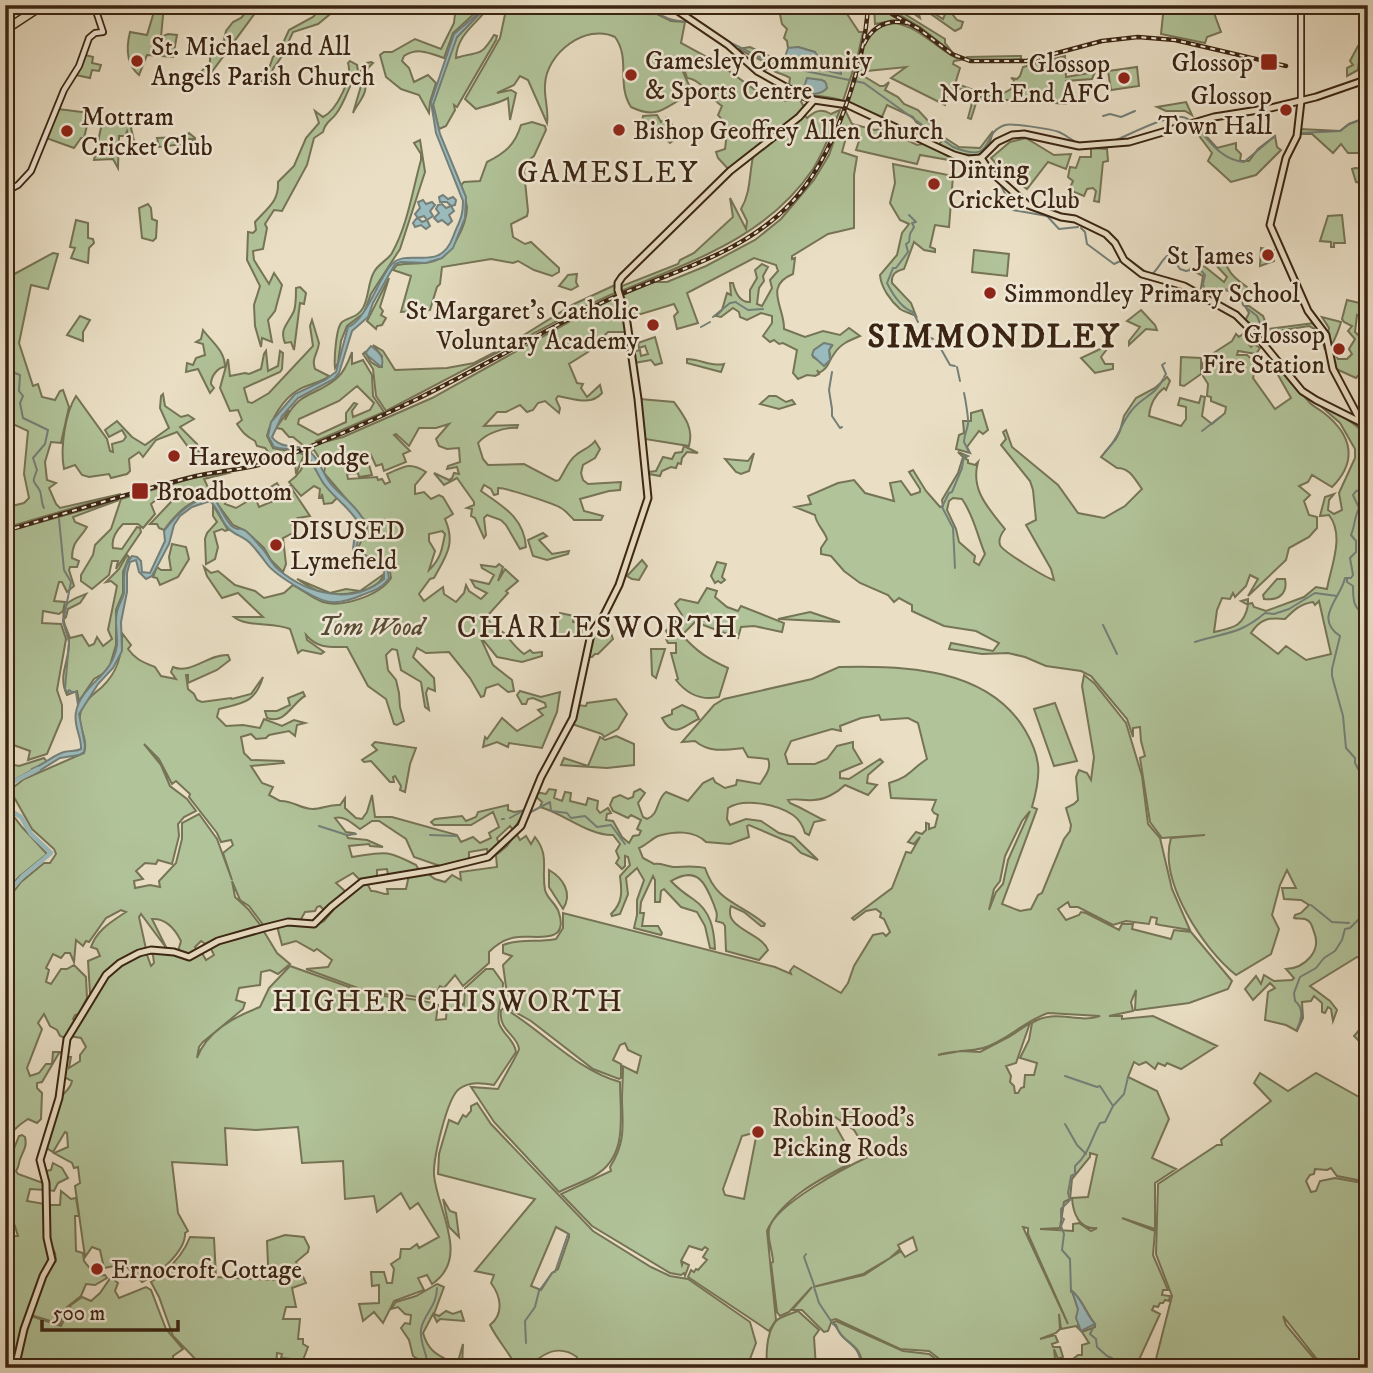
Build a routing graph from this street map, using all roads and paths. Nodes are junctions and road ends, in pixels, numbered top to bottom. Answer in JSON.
{"nodes":[{"id":1,"x":43,"y":5,"type":"edge"},
{"id":2,"x":94,"y":5,"type":"edge"},
{"id":3,"x":669,"y":5,"type":"edge"},
{"id":4,"x":1301,"y":5,"type":"edge"},
{"id":5,"x":5,"y":30,"type":"edge"},
{"id":6,"x":1368,"y":79,"type":"edge"},
{"id":7,"x":814,"y":100,"type":"junction"},
{"id":8,"x":1301,"y":101,"type":"junction"},
{"id":9,"x":981,"y":158,"type":"junction"},
{"id":10,"x":5,"y":192,"type":"edge"},
{"id":11,"x":1360,"y":422,"type":"junction"},
{"id":12,"x":1368,"y":435,"type":"edge"},
{"id":13,"x":15,"y":1368,"type":"edge"}],
"edges":[{"from":1,"to":5,"type":"highway"},
{"from":2,"to":10,"type":"main road"},
{"from":3,"to":7,"type":"main road"},
{"from":4,"to":8,"type":"main road"},
{"from":6,"to":8,"type":"main road"},
{"from":7,"to":9,"type":"main road"},
{"from":7,"to":13,"type":"main road","bridge":true},
{"from":8,"to":9,"type":"main road"},
{"from":8,"to":11,"type":"main road"},
{"from":9,"to":11,"type":"main road"},
{"from":11,"to":12,"type":"main road"}]}
